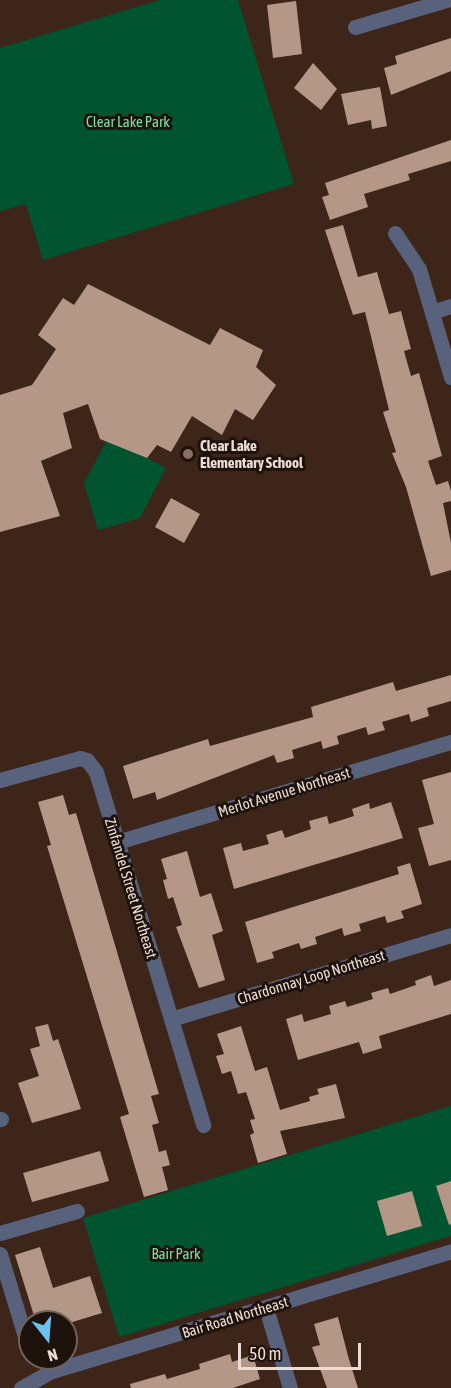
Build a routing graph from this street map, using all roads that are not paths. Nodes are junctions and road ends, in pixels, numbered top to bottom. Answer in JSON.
{"nodes":[{"id":1,"x":447,"y":0,"type":"edge"},
{"id":2,"x":355,"y":27,"type":"dead end"},
{"id":3,"x":395,"y":233,"type":"dead end"},
{"id":4,"x":451,"y":306,"type":"edge"},
{"id":5,"x":432,"y":312,"type":"junction"},
{"id":6,"x":451,"y":377,"type":"edge"},
{"id":7,"x":451,"y":742,"type":"edge"},
{"id":8,"x":0,"y":780,"type":"edge"},
{"id":9,"x":117,"y":842,"type":"junction"},
{"id":10,"x":451,"y":935,"type":"edge"},
{"id":11,"x":171,"y":1019,"type":"junction"},
{"id":12,"x":203,"y":1125,"type":"dead end"},
{"id":13,"x":77,"y":1211,"type":"dead end"},
{"id":14,"x":0,"y":1233,"type":"edge"},
{"id":15,"x":451,"y":1251,"type":"edge"},
{"id":16,"x":0,"y":1254,"type":"edge"},
{"id":17,"x":266,"y":1308,"type":"junction"},
{"id":18,"x":18,"y":1313,"type":"edge"},
{"id":19,"x":36,"y":1370,"type":"edge"},
{"id":20,"x":38,"y":1377,"type":"junction"},
{"id":21,"x":21,"y":1388,"type":"edge"},
{"id":22,"x":290,"y":1388,"type":"edge"}],
"edges":[{"from":1,"to":2,"type":"street"},
{"from":3,"to":5,"type":"street"},
{"from":4,"to":5,"type":"street"},
{"from":5,"to":6,"type":"street"},
{"from":7,"to":9,"type":"street","name":"Merlot Avenue Northeast"},
{"from":8,"to":9,"type":"street","name":"Zinfandel Street Northeast"},
{"from":9,"to":11,"type":"street","name":"Zinfandel Street Northeast"},
{"from":10,"to":11,"type":"street","name":"Chardonnay Loop Northeast"},
{"from":11,"to":12,"type":"street","name":"Zinfandel Street Northeast"},
{"from":13,"to":14,"type":"street"},
{"from":15,"to":17,"type":"street","name":"Bair Road Northeast"},
{"from":16,"to":18,"type":"street"},
{"from":17,"to":20,"type":"street","name":"Bair Road Northeast"},
{"from":17,"to":22,"type":"street"},
{"from":19,"to":20,"type":"street"},
{"from":20,"to":21,"type":"street","name":"Bair Road Northeast"}]}
